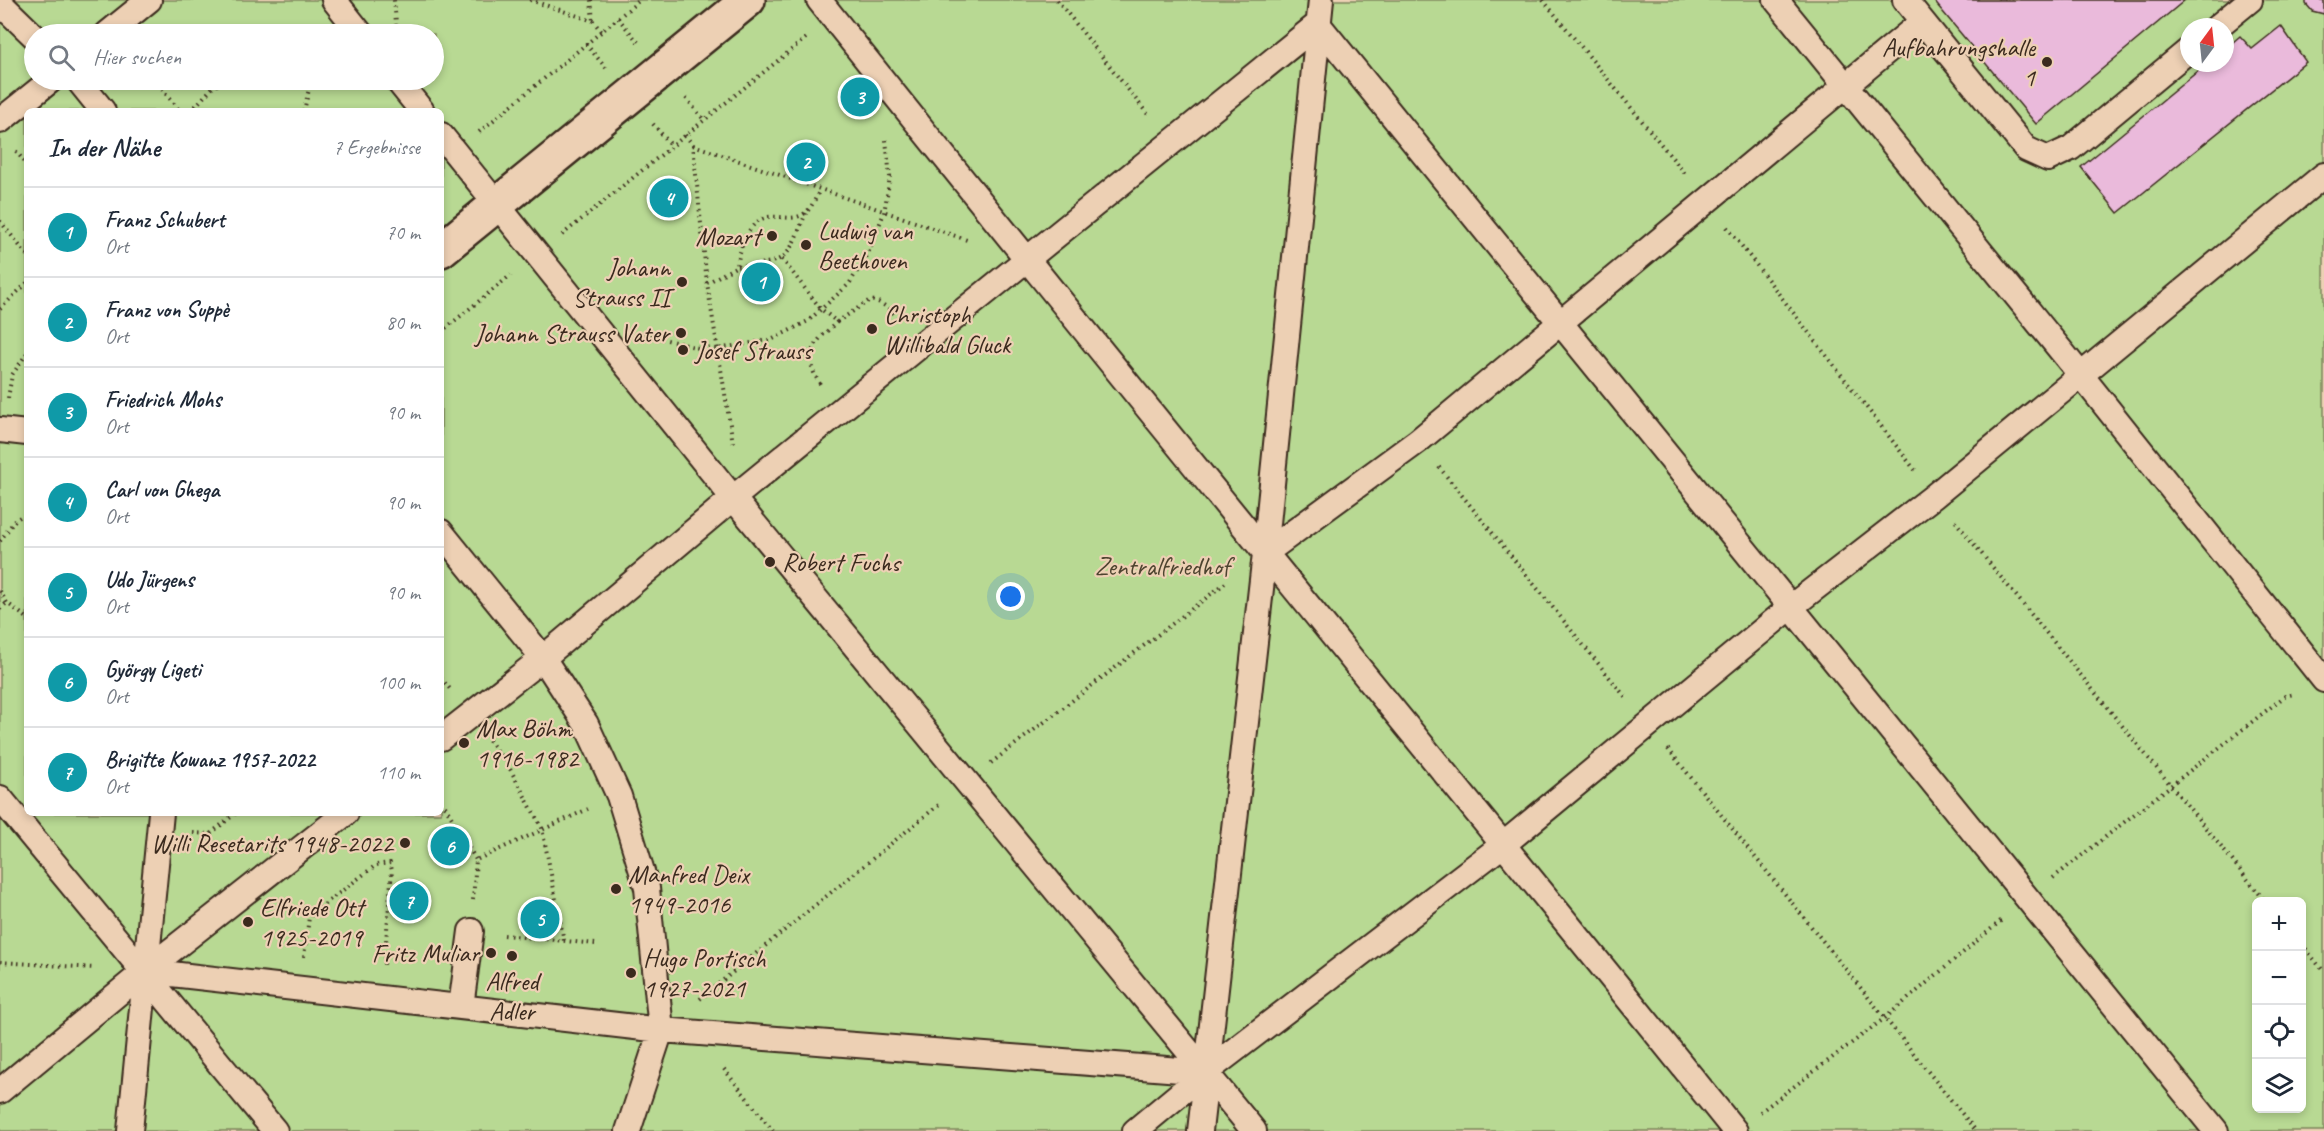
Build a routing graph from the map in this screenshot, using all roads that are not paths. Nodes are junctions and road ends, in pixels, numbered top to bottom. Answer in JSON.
{"nodes":[{"id":1,"x":149,"y":0,"type":"edge"},
{"id":2,"x":334,"y":0,"type":"edge"},
{"id":3,"x":748,"y":0,"type":"edge"},
{"id":4,"x":1321,"y":0,"type":"edge"},
{"id":5,"x":1776,"y":0,"type":"edge"},
{"id":6,"x":1905,"y":0,"type":"edge"},
{"id":7,"x":2250,"y":0,"type":"edge"},
{"id":8,"x":0,"y":3,"type":"edge"},
{"id":9,"x":826,"y":8,"type":"edge"},
{"id":10,"x":2228,"y":18,"type":"edge"},
{"id":11,"x":1922,"y":22,"type":"junction"},
{"id":12,"x":119,"y":24,"type":"edge"},
{"id":13,"x":353,"y":24,"type":"edge"},
{"id":14,"x":1318,"y":24,"type":"junction"},
{"id":15,"x":24,"y":26,"type":"edge"},
{"id":16,"x":2180,"y":57,"type":"edge"},
{"id":17,"x":1846,"y":86,"type":"junction"},
{"id":18,"x":39,"y":90,"type":"edge"},
{"id":19,"x":86,"y":90,"type":"edge"},
{"id":20,"x":405,"y":90,"type":"edge"},
{"id":21,"x":101,"y":108,"type":"edge"},
{"id":22,"x":420,"y":108,"type":"edge"},
{"id":23,"x":0,"y":121,"type":"edge"},
{"id":24,"x":447,"y":144,"type":"edge"},
{"id":25,"x":2324,"y":175,"type":"edge"},
{"id":26,"x":496,"y":205,"type":"junction"},
{"id":27,"x":444,"y":248,"type":"edge"},
{"id":28,"x":1025,"y":260,"type":"junction"},
{"id":29,"x":1561,"y":322,"type":"junction"},
{"id":30,"x":2080,"y":374,"type":"junction"},
{"id":31,"x":2,"y":430,"type":"edge"},
{"id":32,"x":24,"y":432,"type":"edge"},
{"id":33,"x":733,"y":498,"type":"junction"},
{"id":34,"x":444,"y":536,"type":"edge"},
{"id":35,"x":1264,"y":553,"type":"junction"},
{"id":36,"x":1792,"y":606,"type":"junction"},
{"id":37,"x":543,"y":658,"type":"junction"},
{"id":38,"x":2324,"y":680,"type":"edge"},
{"id":39,"x":444,"y":736,"type":"edge"},
{"id":40,"x":0,"y":798,"type":"edge"},
{"id":41,"x":342,"y":816,"type":"edge"},
{"id":42,"x":160,"y":822,"type":"edge"},
{"id":43,"x":1504,"y":844,"type":"junction"},
{"id":44,"x":471,"y":931,"type":"road end"},
{"id":45,"x":145,"y":971,"type":"junction"},
{"id":46,"x":461,"y":1007,"type":"junction"},
{"id":47,"x":661,"y":1030,"type":"junction"},
{"id":48,"x":1206,"y":1072,"type":"junction"},
{"id":49,"x":0,"y":1091,"type":"edge"},
{"id":50,"x":130,"y":1131,"type":"edge"},
{"id":51,"x":275,"y":1131,"type":"edge"},
{"id":52,"x":628,"y":1131,"type":"edge"},
{"id":53,"x":1135,"y":1131,"type":"edge"},
{"id":54,"x":1200,"y":1131,"type":"edge"},
{"id":55,"x":1254,"y":1131,"type":"edge"},
{"id":56,"x":1735,"y":1131,"type":"edge"},
{"id":57,"x":2216,"y":1131,"type":"edge"}],
"edges":[{"from":1,"to":12,"type":"lane"},
{"from":2,"to":13,"type":"lane"},
{"from":3,"to":26,"type":"street"},
{"from":4,"to":14,"type":"lane"},
{"from":5,"to":17,"type":"lane"},
{"from":6,"to":11,"type":"lane"},
{"from":7,"to":10,"type":"lane"},
{"from":8,"to":15,"type":"lane"},
{"from":9,"to":28,"type":"lane"},
{"from":11,"to":16,"type":"lane"},
{"from":11,"to":17,"type":"lane"},
{"from":14,"to":28,"type":"lane"},
{"from":14,"to":29,"type":"lane"},
{"from":14,"to":35,"type":"lane"},
{"from":17,"to":29,"type":"lane"},
{"from":17,"to":30,"type":"lane"},
{"from":18,"to":23,"type":"lane"},
{"from":19,"to":21,"type":"lane"},
{"from":20,"to":22,"type":"lane"},
{"from":24,"to":26,"type":"lane"},
{"from":25,"to":30,"type":"lane"},
{"from":26,"to":27,"type":"street"},
{"from":26,"to":33,"type":"lane"},
{"from":28,"to":33,"type":"lane"},
{"from":28,"to":35,"type":"lane"},
{"from":29,"to":35,"type":"lane"},
{"from":29,"to":36,"type":"lane"},
{"from":30,"to":36,"type":"lane"},
{"from":30,"to":38,"type":"lane"},
{"from":31,"to":32,"type":"lane"},
{"from":33,"to":37,"type":"lane"},
{"from":33,"to":48,"type":"lane"},
{"from":34,"to":37,"type":"lane"},
{"from":35,"to":43,"type":"lane"},
{"from":35,"to":48,"type":"lane"},
{"from":36,"to":43,"type":"lane"},
{"from":36,"to":57,"type":"lane"},
{"from":37,"to":39,"type":"lane"},
{"from":37,"to":47,"type":"lane"},
{"from":40,"to":45,"type":"lane"},
{"from":41,"to":45,"type":"lane"},
{"from":42,"to":45,"type":"lane"},
{"from":43,"to":48,"type":"lane"},
{"from":43,"to":56,"type":"lane"},
{"from":44,"to":46,"type":"lane"},
{"from":45,"to":46,"type":"lane"},
{"from":45,"to":49,"type":"lane"},
{"from":45,"to":50,"type":"lane"},
{"from":45,"to":51,"type":"lane"},
{"from":46,"to":47,"type":"lane"},
{"from":47,"to":48,"type":"lane"},
{"from":47,"to":52,"type":"lane"},
{"from":48,"to":53,"type":"lane"},
{"from":48,"to":54,"type":"lane"},
{"from":48,"to":55,"type":"lane"}]}
